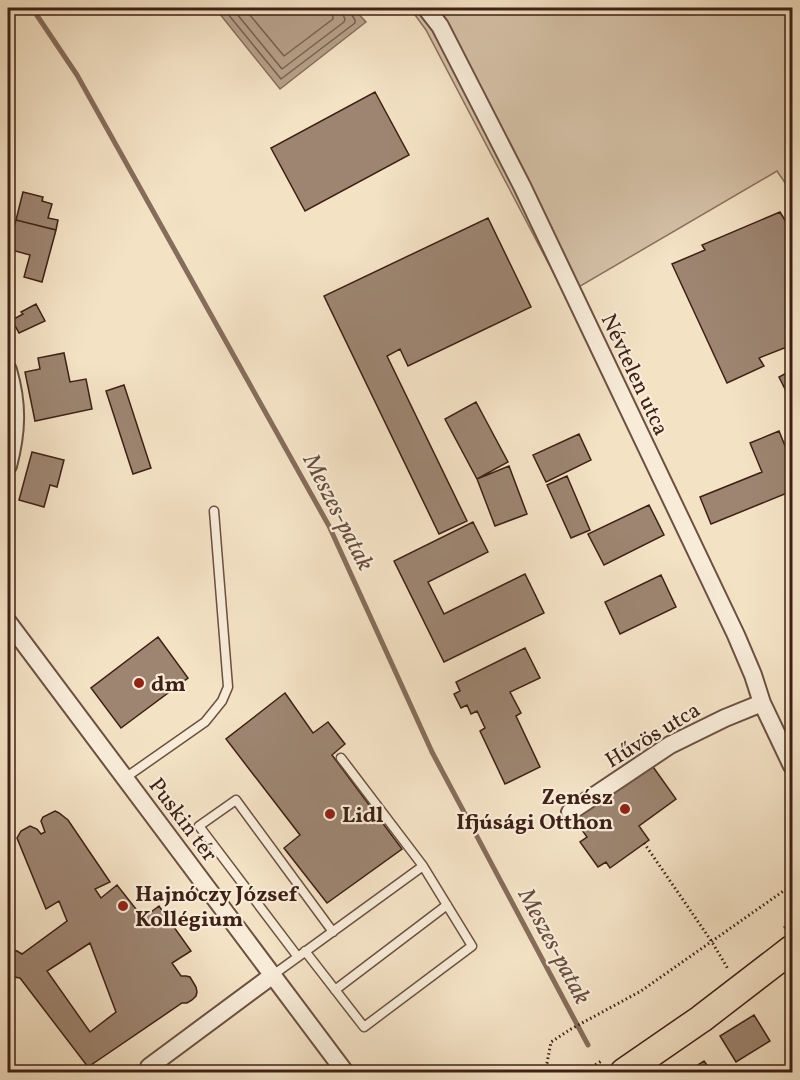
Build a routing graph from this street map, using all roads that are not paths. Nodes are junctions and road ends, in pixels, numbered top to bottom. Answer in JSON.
{"nodes":[{"id":1,"x":426,"y":8,"type":"edge"},
{"id":2,"x":8,"y":370,"type":"edge"},
{"id":3,"x":8,"y":466,"type":"edge"},
{"id":4,"x":213,"y":511,"type":"dead end"},
{"id":5,"x":8,"y":622,"type":"edge"},
{"id":6,"x":762,"y":704,"type":"junction"},
{"id":7,"x":341,"y":758,"type":"dead end"},
{"id":8,"x":792,"y":766,"type":"edge"},
{"id":9,"x":124,"y":778,"type":"junction"},
{"id":10,"x":570,"y":812,"type":"dead end"},
{"id":11,"x":423,"y":866,"type":"junction"},
{"id":12,"x":447,"y":905,"type":"junction"},
{"id":13,"x":333,"y":932,"type":"junction"},
{"id":14,"x":792,"y":949,"type":"edge"},
{"id":15,"x":302,"y":954,"type":"junction"},
{"id":16,"x":273,"y":975,"type":"junction"},
{"id":17,"x":335,"y":990,"type":"junction"},
{"id":18,"x":613,"y":1066,"type":"edge"},
{"id":19,"x":149,"y":1067,"type":"dead end"},
{"id":20,"x":345,"y":1072,"type":"edge"}],
"edges":[{"from":1,"to":6,"type":"street","name":"Névtelen utca"},
{"from":2,"to":3,"type":"street"},
{"from":4,"to":9,"type":"lane"},
{"from":5,"to":9,"type":"street","name":"Puskin tér"},
{"from":6,"to":8,"type":"street","name":"Névtelen utca"},
{"from":6,"to":10,"type":"street","name":"Hűvös utca"},
{"from":7,"to":11,"type":"lane"},
{"from":9,"to":16,"type":"street","name":"Puskin tér"},
{"from":11,"to":12,"type":"lane"},
{"from":11,"to":13,"type":"lane"},
{"from":12,"to":17,"type":"lane"},
{"from":12,"to":17,"type":"lane"},
{"from":13,"to":15,"type":"lane"},
{"from":13,"to":15,"type":"lane"},
{"from":14,"to":18,"type":"main road"},
{"from":15,"to":16,"type":"lane"},
{"from":15,"to":17,"type":"lane"},
{"from":16,"to":19,"type":"street"},
{"from":16,"to":20,"type":"street","name":"Puskin tér"}]}
